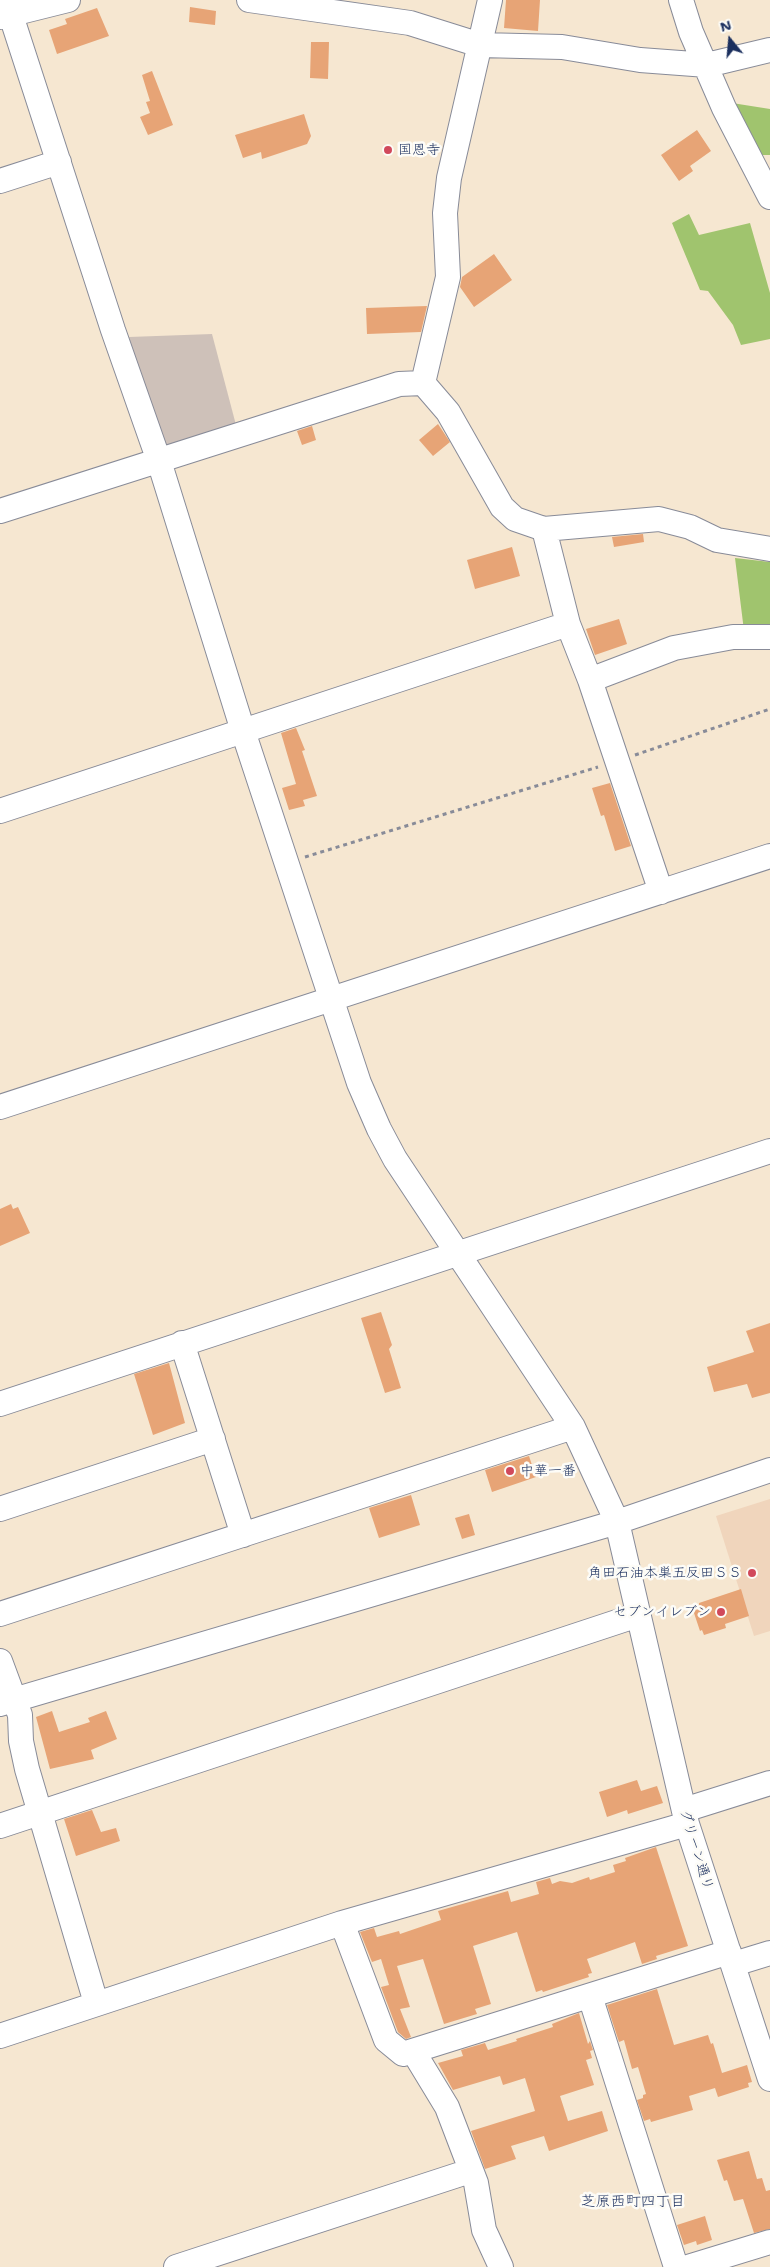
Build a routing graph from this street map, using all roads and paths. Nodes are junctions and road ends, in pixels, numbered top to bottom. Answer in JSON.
{"nodes":[{"id":1,"x":68,"y":0,"type":"edge"},
{"id":2,"x":249,"y":0,"type":"edge"},
{"id":3,"x":490,"y":0,"type":"edge"},
{"id":4,"x":681,"y":0,"type":"edge"},
{"id":5,"x":6,"y":10,"type":"edge"},
{"id":6,"x":480,"y":45,"type":"junction"},
{"id":7,"x":770,"y":50,"type":"edge"},
{"id":8,"x":707,"y":64,"type":"junction"},
{"id":9,"x":58,"y":162,"type":"junction"},
{"id":10,"x":0,"y":181,"type":"edge"},
{"id":11,"x":770,"y":197,"type":"edge"},
{"id":12,"x":423,"y":383,"type":"junction"},
{"id":13,"x":158,"y":461,"type":"junction"},
{"id":14,"x":0,"y":511,"type":"edge"},
{"id":15,"x":544,"y":530,"type":"junction"},
{"id":16,"x":770,"y":549,"type":"edge"},
{"id":17,"x":568,"y":624,"type":"junction"},
{"id":18,"x":770,"y":637,"type":"edge"},
{"id":19,"x":590,"y":680,"type":"junction"},
{"id":20,"x":770,"y":709,"type":"edge"},
{"id":21,"x":243,"y":731,"type":"junction"},
{"id":22,"x":617,"y":761,"type":"junction"},
{"id":23,"x":0,"y":812,"type":"edge"},
{"id":24,"x":770,"y":856,"type":"edge"},
{"id":25,"x":286,"y":863,"type":"junction"},
{"id":26,"x":661,"y":892,"type":"junction"},
{"id":27,"x":330,"y":1000,"type":"junction"},
{"id":28,"x":0,"y":1107,"type":"edge"},
{"id":29,"x":770,"y":1151,"type":"edge"},
{"id":30,"x":458,"y":1254,"type":"junction"},
{"id":31,"x":182,"y":1343,"type":"junction"},
{"id":32,"x":0,"y":1404,"type":"edge"},
{"id":33,"x":573,"y":1428,"type":"junction"},
{"id":34,"x":213,"y":1439,"type":"junction"},
{"id":35,"x":770,"y":1470,"type":"edge"},
{"id":36,"x":0,"y":1509,"type":"edge"},
{"id":37,"x":617,"y":1522,"type":"junction"},
{"id":38,"x":243,"y":1535,"type":"junction"},
{"id":39,"x":0,"y":1614,"type":"edge"},
{"id":40,"x":638,"y":1616,"type":"junction"},
{"id":41,"x":0,"y":1661,"type":"edge"},
{"id":42,"x":7,"y":1702,"type":"edge"},
{"id":43,"x":770,"y":1783,"type":"edge"},
{"id":44,"x":40,"y":1813,"type":"junction"},
{"id":45,"x":685,"y":1817,"type":"junction"},
{"id":46,"x":0,"y":1826,"type":"edge"},
{"id":47,"x":342,"y":1923,"type":"junction"},
{"id":48,"x":770,"y":1953,"type":"edge"},
{"id":49,"x":732,"y":1958,"type":"junction"},
{"id":50,"x":590,"y":1996,"type":"junction"},
{"id":51,"x":96,"y":2004,"type":"junction"},
{"id":52,"x":0,"y":2036,"type":"edge"},
{"id":53,"x":413,"y":2051,"type":"junction"},
{"id":54,"x":770,"y":2080,"type":"edge"},
{"id":55,"x":470,"y":2171,"type":"junction"},
{"id":56,"x":770,"y":2242,"type":"edge"},
{"id":57,"x":176,"y":2267,"type":"edge"},
{"id":58,"x":501,"y":2267,"type":"edge"},
{"id":59,"x":676,"y":2267,"type":"edge"},
{"id":60,"x":688,"y":2267,"type":"edge"}],
"edges":[{"from":1,"to":5,"type":"street"},
{"from":2,"to":6,"type":"street"},
{"from":3,"to":6,"type":"street"},
{"from":4,"to":8,"type":"street"},
{"from":5,"to":9,"type":"street","name":"グリーン通り"},
{"from":6,"to":8,"type":"street"},
{"from":6,"to":12,"type":"street"},
{"from":7,"to":8,"type":"street"},
{"from":8,"to":11,"type":"street"},
{"from":9,"to":10,"type":"street"},
{"from":9,"to":13,"type":"street","name":"グリーン通り"},
{"from":12,"to":13,"type":"street"},
{"from":12,"to":15,"type":"street"},
{"from":13,"to":14,"type":"street"},
{"from":13,"to":21,"type":"street","name":"グリーン通り"},
{"from":15,"to":16,"type":"street"},
{"from":15,"to":17,"type":"street"},
{"from":17,"to":19,"type":"street"},
{"from":17,"to":21,"type":"street"},
{"from":18,"to":19,"type":"street"},
{"from":19,"to":22,"type":"street"},
{"from":20,"to":22,"type":"path"},
{"from":21,"to":23,"type":"street"},
{"from":21,"to":25,"type":"street","name":"グリーン通り"},
{"from":22,"to":25,"type":"path"},
{"from":22,"to":26,"type":"street"},
{"from":24,"to":26,"type":"street"},
{"from":25,"to":27,"type":"street","name":"グリーン通り"},
{"from":26,"to":27,"type":"street"},
{"from":27,"to":28,"type":"street"},
{"from":27,"to":30,"type":"street","name":"グリーン通り"},
{"from":29,"to":30,"type":"street"},
{"from":30,"to":31,"type":"street"},
{"from":30,"to":33,"type":"street","name":"グリーン通り"},
{"from":31,"to":32,"type":"street"},
{"from":31,"to":34,"type":"street"},
{"from":33,"to":37,"type":"street","name":"グリーン通り"},
{"from":33,"to":38,"type":"street"},
{"from":34,"to":36,"type":"street"},
{"from":34,"to":38,"type":"street"},
{"from":35,"to":37,"type":"street"},
{"from":37,"to":40,"type":"street","name":"グリーン通り"},
{"from":37,"to":42,"type":"street"},
{"from":38,"to":39,"type":"street"},
{"from":40,"to":44,"type":"street"},
{"from":40,"to":45,"type":"street","name":"グリーン通り"},
{"from":41,"to":42,"type":"street"},
{"from":42,"to":44,"type":"street"},
{"from":43,"to":45,"type":"street"},
{"from":44,"to":46,"type":"street"},
{"from":44,"to":51,"type":"street"},
{"from":45,"to":47,"type":"street"},
{"from":45,"to":49,"type":"street","name":"グリーン通り"},
{"from":47,"to":51,"type":"street"},
{"from":47,"to":53,"type":"street"},
{"from":48,"to":49,"type":"street"},
{"from":49,"to":50,"type":"street"},
{"from":49,"to":54,"type":"street","name":"グリーン通り"},
{"from":50,"to":53,"type":"street"},
{"from":50,"to":59,"type":"street"},
{"from":51,"to":52,"type":"street"},
{"from":53,"to":55,"type":"street"},
{"from":55,"to":57,"type":"street"},
{"from":55,"to":58,"type":"street"},
{"from":56,"to":60,"type":"street"}]}
